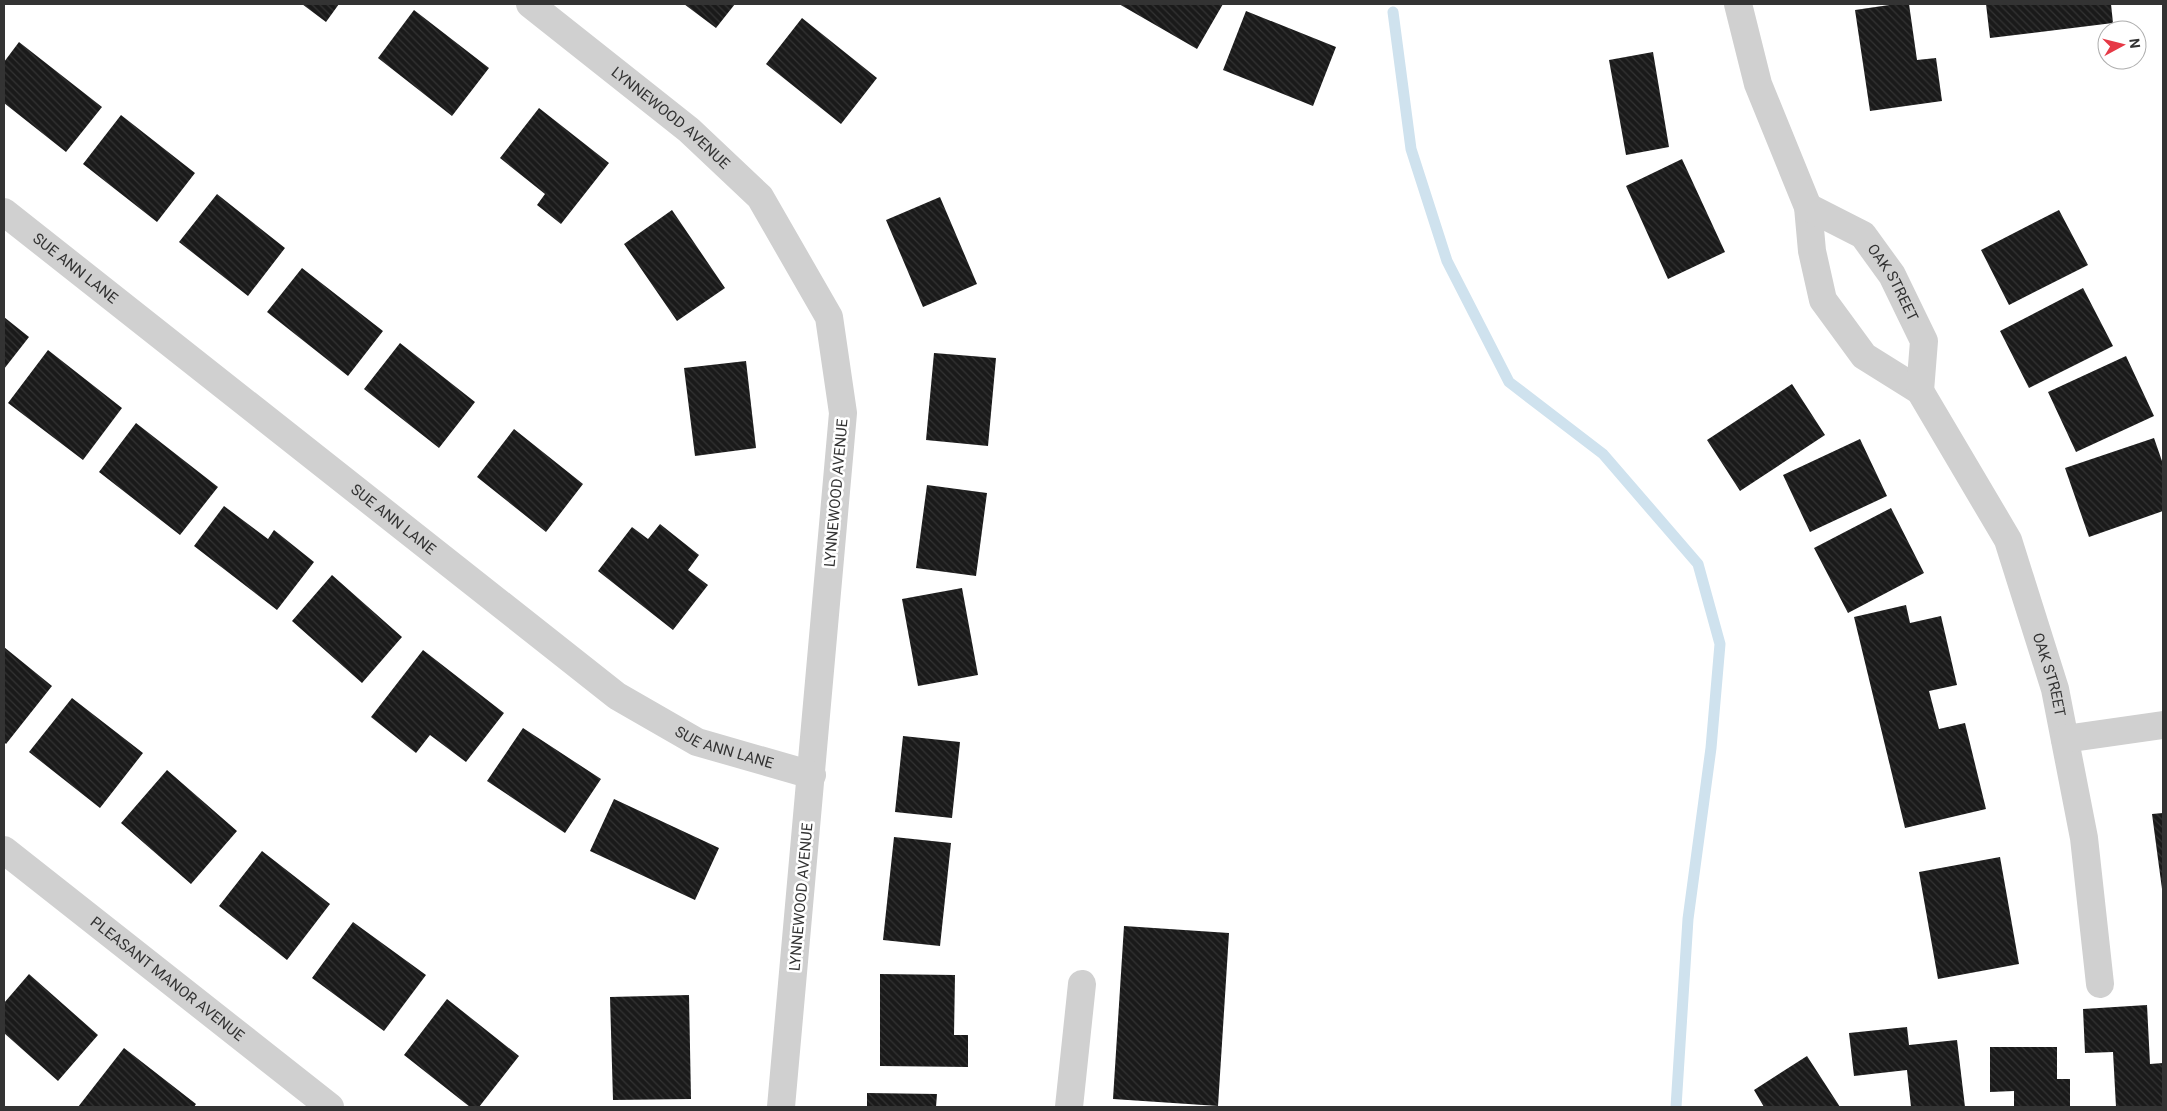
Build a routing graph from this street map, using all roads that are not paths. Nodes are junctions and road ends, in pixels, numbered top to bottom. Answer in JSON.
{"nodes":[{"id":1,"x":530,"y":4,"type":"edge"},
{"id":2,"x":1738,"y":4,"type":"edge"},
{"id":3,"x":1808,"y":207,"type":"junction"},
{"id":4,"x":4,"y":212,"type":"edge"},
{"id":5,"x":1920,"y":391,"type":"junction"},
{"id":6,"x":2163,"y":725,"type":"edge"},
{"id":7,"x":2065,"y":739,"type":"junction"},
{"id":8,"x":812,"y":775,"type":"junction"},
{"id":9,"x":4,"y":850,"type":"edge"},
{"id":10,"x":1082,"y":984,"type":"dead end"},
{"id":11,"x":2100,"y":984,"type":"dead end"},
{"id":12,"x":330,"y":1107,"type":"edge"},
{"id":13,"x":781,"y":1107,"type":"edge"},
{"id":14,"x":1069,"y":1107,"type":"edge"}],
"edges":[{"from":1,"to":8,"type":"street","name":"LYNNEWOOD AVENUE"},
{"from":2,"to":3,"type":"street","name":"OAK STREET"},
{"from":3,"to":5,"type":"street","name":"OAK STREET"},
{"from":3,"to":5,"type":"street","name":"OAK STREET"},
{"from":4,"to":8,"type":"street","name":"SUE ANN LANE"},
{"from":5,"to":7,"type":"street","name":"OAK STREET"},
{"from":6,"to":7,"type":"street"},
{"from":7,"to":11,"type":"street","name":"OAK STREET"},
{"from":8,"to":13,"type":"street","name":"LYNNEWOOD AVENUE"},
{"from":9,"to":12,"type":"street","name":"PLEASANT MANOR AVENUE"},
{"from":10,"to":14,"type":"street"}]}
